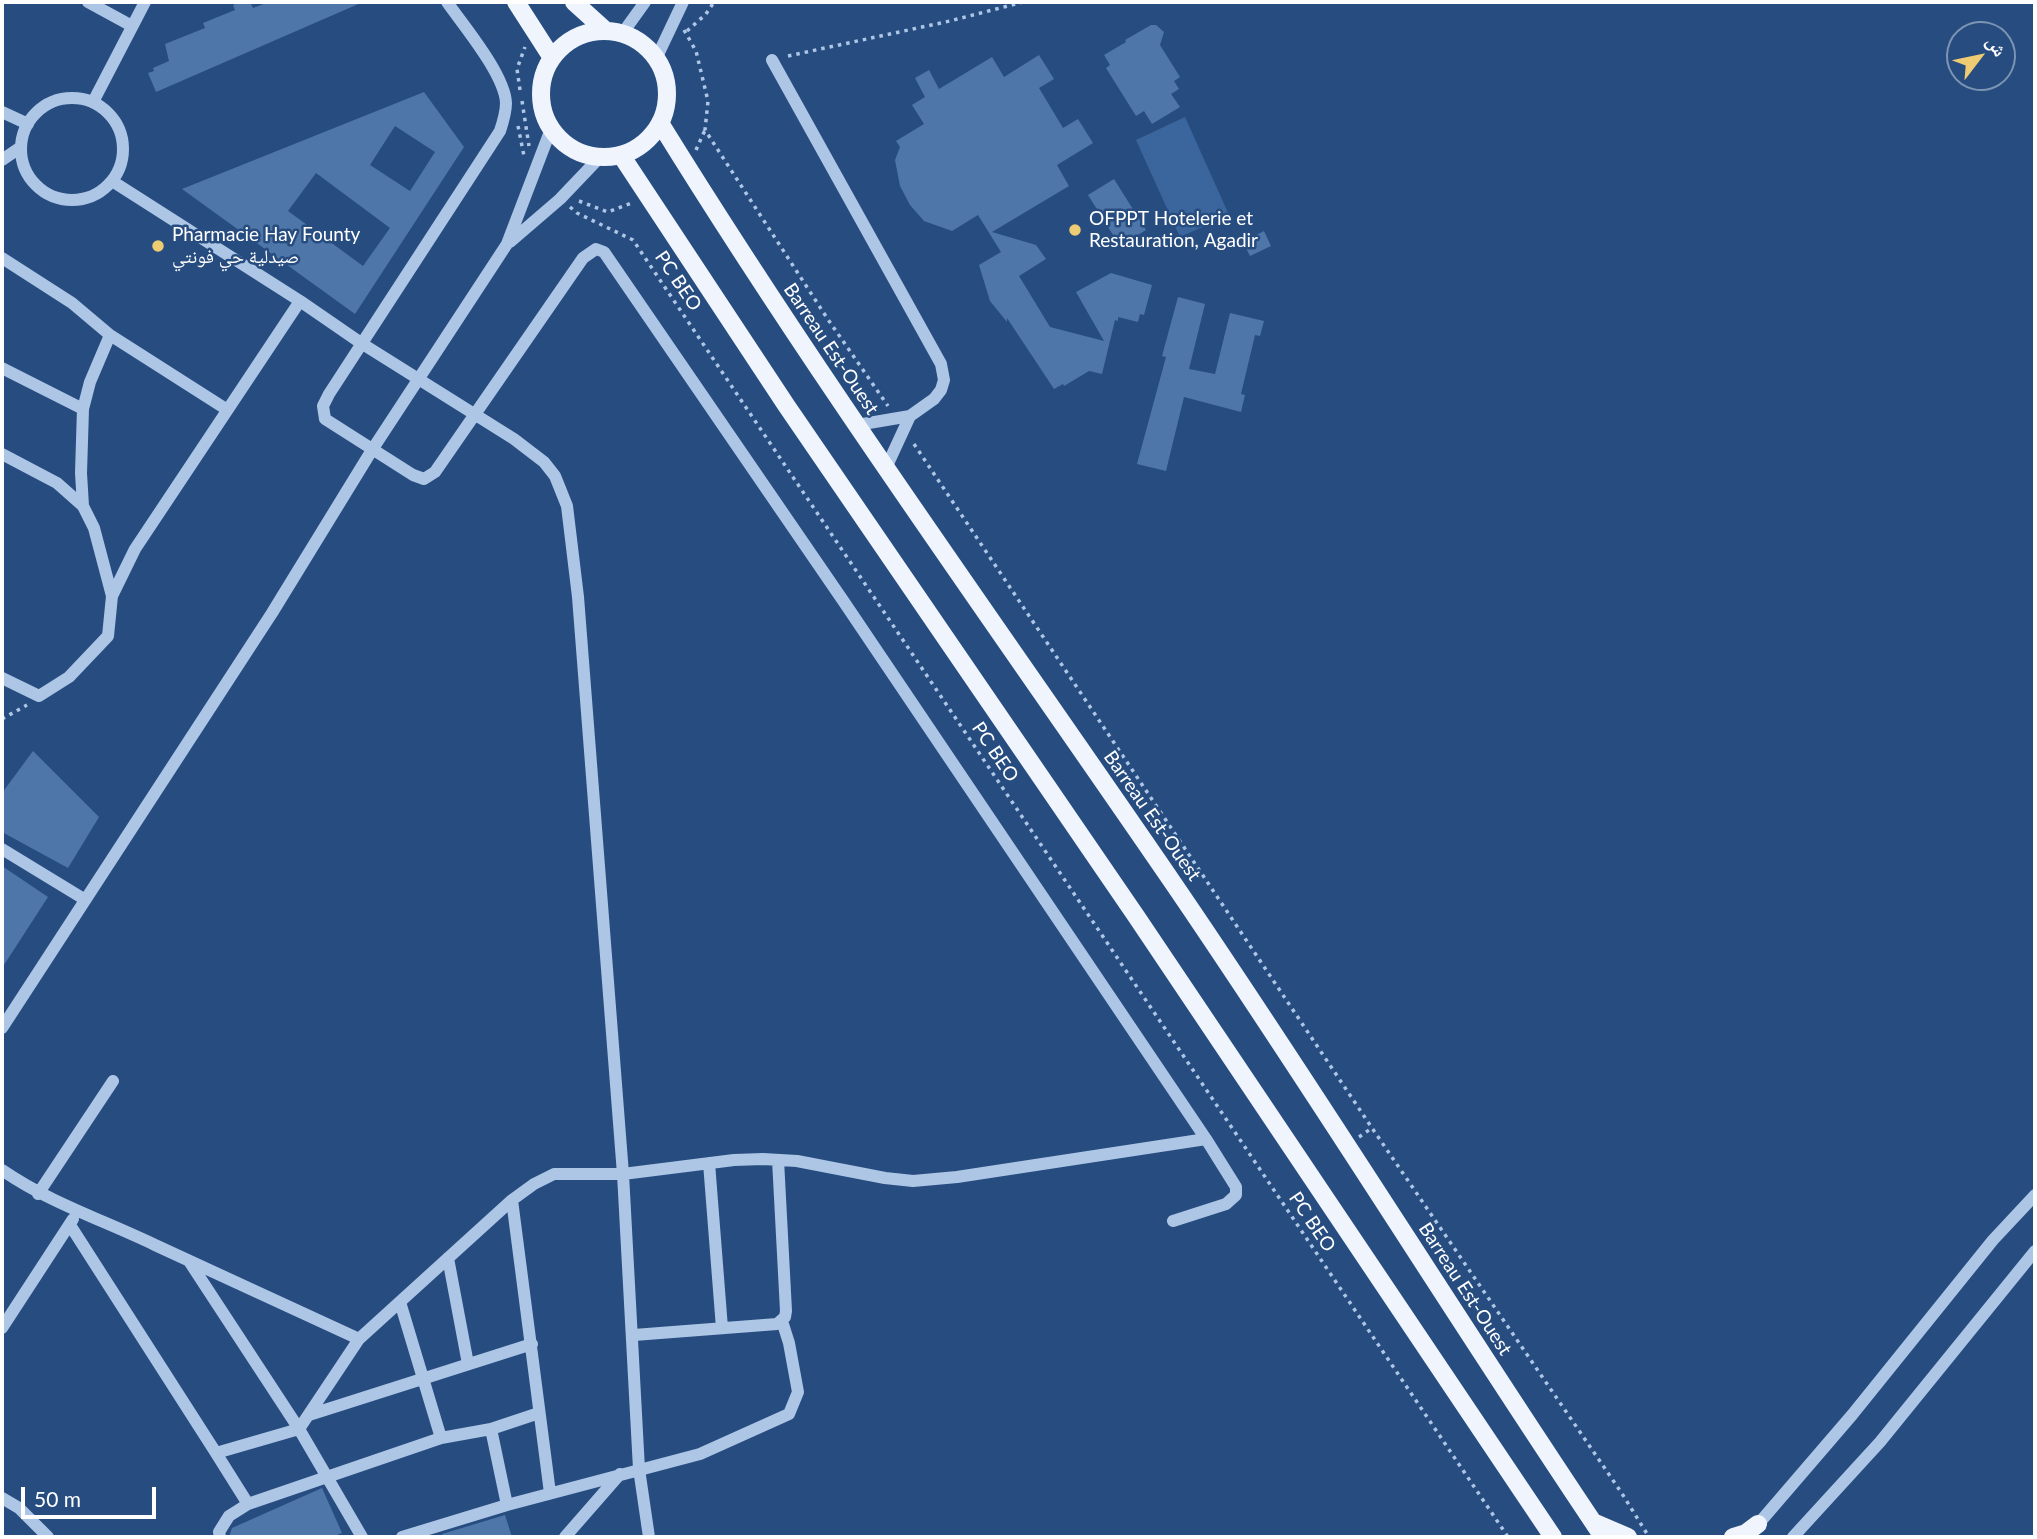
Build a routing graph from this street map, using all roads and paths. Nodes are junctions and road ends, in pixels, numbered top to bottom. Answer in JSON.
{"nodes":[{"id":1,"x":88,"y":2,"type":"edge"},
{"id":2,"x":145,"y":2,"type":"edge"},
{"id":3,"x":447,"y":2,"type":"edge"},
{"id":4,"x":516,"y":2,"type":"edge"},
{"id":5,"x":574,"y":2,"type":"edge"},
{"id":6,"x":645,"y":2,"type":"edge"},
{"id":7,"x":683,"y":2,"type":"edge"},
{"id":8,"x":1023,"y":2,"type":"edge"},
{"id":9,"x":675,"y":16,"type":"junction"},
{"id":10,"x":532,"y":25,"type":"junction"},
{"id":11,"x":132,"y":26,"type":"junction"},
{"id":12,"x":614,"y":33,"type":"junction"},
{"id":13,"x":552,"y":58,"type":"junction"},
{"id":14,"x":656,"y":59,"type":"junction"},
{"id":15,"x":772,"y":60,"type":"joint"},
{"id":16,"x":93,"y":102,"type":"junction"},
{"id":17,"x":2,"y":112,"type":"edge"},
{"id":18,"x":516,"y":118,"type":"dead end"},
{"id":19,"x":660,"y":123,"type":"junction"},
{"id":20,"x":28,"y":124,"type":"junction"},
{"id":21,"x":551,"y":129,"type":"junction"},
{"id":22,"x":21,"y":147,"type":"junction"},
{"id":23,"x":621,"y":155,"type":"junction"},
{"id":24,"x":600,"y":157,"type":"junction"},
{"id":25,"x":2,"y":160,"type":"edge"},
{"id":26,"x":536,"y":172,"type":"junction"},
{"id":27,"x":113,"y":180,"type":"junction"},
{"id":28,"x":648,"y":196,"type":"junction"},
{"id":29,"x":562,"y":197,"type":"junction"},
{"id":30,"x":507,"y":244,"type":"junction"},
{"id":31,"x":2,"y":258,"type":"edge"},
{"id":32,"x":300,"y":301,"type":"junction"},
{"id":33,"x":110,"y":335,"type":"junction"},
{"id":34,"x":361,"y":343,"type":"junction"},
{"id":35,"x":2,"y":368,"type":"edge"},
{"id":36,"x":420,"y":378,"type":"junction"},
{"id":37,"x":83,"y":409,"type":"junction"},
{"id":38,"x":226,"y":409,"type":"junction"},
{"id":39,"x":474,"y":413,"type":"junction"},
{"id":40,"x":904,"y":421,"type":"junction"},
{"id":41,"x":857,"y":425,"type":"junction"},
{"id":42,"x":372,"y":450,"type":"junction"},
{"id":43,"x":2,"y":454,"type":"edge"},
{"id":44,"x":886,"y":468,"type":"junction"},
{"id":45,"x":83,"y":506,"type":"junction"},
{"id":46,"x":113,"y":596,"type":"junction"},
{"id":47,"x":2,"y":678,"type":"edge"},
{"id":48,"x":39,"y":696,"type":"junction"},
{"id":49,"x":2,"y":719,"type":"edge"},
{"id":50,"x":2,"y":849,"type":"edge"},
{"id":51,"x":84,"y":899,"type":"junction"},
{"id":52,"x":2,"y":1028,"type":"edge"},
{"id":53,"x":113,"y":1081,"type":"dead end"},
{"id":54,"x":1206,"y":1139,"type":"junction"},
{"id":55,"x":778,"y":1160,"type":"junction"},
{"id":56,"x":709,"y":1163,"type":"junction"},
{"id":57,"x":2,"y":1170,"type":"edge"},
{"id":58,"x":623,"y":1174,"type":"junction"},
{"id":59,"x":38,"y":1194,"type":"junction"},
{"id":60,"x":2035,"y":1195,"type":"edge"},
{"id":61,"x":512,"y":1200,"type":"junction"},
{"id":62,"x":77,"y":1212,"type":"junction"},
{"id":63,"x":1173,"y":1221,"type":"dead end"},
{"id":64,"x":69,"y":1225,"type":"junction"},
{"id":65,"x":2035,"y":1251,"type":"edge"},
{"id":66,"x":448,"y":1258,"type":"junction"},
{"id":67,"x":189,"y":1261,"type":"junction"},
{"id":68,"x":400,"y":1302,"type":"junction"},
{"id":69,"x":782,"y":1321,"type":"junction"},
{"id":70,"x":2,"y":1328,"type":"edge"},
{"id":71,"x":722,"y":1328,"type":"junction"},
{"id":72,"x":634,"y":1335,"type":"junction"},
{"id":73,"x":359,"y":1339,"type":"junction"},
{"id":74,"x":532,"y":1344,"type":"junction"},
{"id":75,"x":468,"y":1364,"type":"junction"},
{"id":76,"x":424,"y":1378,"type":"junction"},
{"id":77,"x":539,"y":1413,"type":"junction"},
{"id":78,"x":309,"y":1415,"type":"junction"},
{"id":79,"x":299,"y":1429,"type":"junction"},
{"id":80,"x":491,"y":1429,"type":"junction"},
{"id":81,"x":441,"y":1438,"type":"junction"},
{"id":82,"x":216,"y":1453,"type":"junction"},
{"id":83,"x":639,"y":1469,"type":"junction"},
{"id":84,"x":620,"y":1474,"type":"junction"},
{"id":85,"x":326,"y":1478,"type":"junction"},
{"id":86,"x":550,"y":1493,"type":"junction"},
{"id":87,"x":2,"y":1498,"type":"edge"},
{"id":88,"x":248,"y":1504,"type":"junction"},
{"id":89,"x":507,"y":1505,"type":"junction"},
{"id":90,"x":1592,"y":1521,"type":"junction"},
{"id":91,"x":1754,"y":1530,"type":"edge"},
{"id":92,"x":48,"y":1537,"type":"edge"},
{"id":93,"x":220,"y":1537,"type":"edge"},
{"id":94,"x":362,"y":1537,"type":"edge"},
{"id":95,"x":402,"y":1537,"type":"edge"},
{"id":96,"x":565,"y":1537,"type":"edge"},
{"id":97,"x":649,"y":1537,"type":"edge"},
{"id":98,"x":1508,"y":1537,"type":"edge"},
{"id":99,"x":1553,"y":1537,"type":"edge"},
{"id":100,"x":1603,"y":1537,"type":"edge"},
{"id":101,"x":1628,"y":1537,"type":"edge"},
{"id":102,"x":1649,"y":1537,"type":"edge"},
{"id":103,"x":1733,"y":1537,"type":"edge"},
{"id":104,"x":1793,"y":1537,"type":"edge"}],
"edges":[{"from":1,"to":11,"type":"street"},
{"from":2,"to":11,"type":"street"},
{"from":3,"to":34,"type":"street"},
{"from":4,"to":10,"type":"main road"},
{"from":5,"to":12,"type":"main road"},
{"from":6,"to":12,"type":"street"},
{"from":7,"to":9,"type":"street"},
{"from":8,"to":15,"type":"path"},
{"from":9,"to":14,"type":"street"},
{"from":9,"to":40,"type":"path"},
{"from":10,"to":13,"type":"main road"},
{"from":10,"to":26,"type":"path"},
{"from":11,"to":16,"type":"street"},
{"from":12,"to":13,"type":"main road"},
{"from":12,"to":14,"type":"main road"},
{"from":13,"to":21,"type":"main road"},
{"from":14,"to":19,"type":"main road"},
{"from":15,"to":40,"type":"street"},
{"from":16,"to":20,"type":"street"},
{"from":16,"to":27,"type":"street"},
{"from":17,"to":20,"type":"street"},
{"from":18,"to":26,"type":"path"},
{"from":19,"to":23,"type":"main road"},
{"from":19,"to":41,"type":"main road","name":"Barreau Est-Ouest"},
{"from":20,"to":22,"type":"street"},
{"from":21,"to":24,"type":"main road"},
{"from":21,"to":26,"type":"street"},
{"from":22,"to":25,"type":"street"},
{"from":22,"to":27,"type":"street"},
{"from":23,"to":24,"type":"main road"},
{"from":23,"to":28,"type":"main road"},
{"from":24,"to":29,"type":"street"},
{"from":26,"to":30,"type":"street"},
{"from":27,"to":32,"type":"street"},
{"from":28,"to":29,"type":"path"},
{"from":28,"to":99,"type":"main road"},
{"from":29,"to":30,"type":"street"},
{"from":29,"to":98,"type":"path","name":"PC BEO"},
{"from":30,"to":36,"type":"street"},
{"from":31,"to":33,"type":"street"},
{"from":32,"to":34,"type":"street"},
{"from":32,"to":38,"type":"street"},
{"from":33,"to":37,"type":"street"},
{"from":33,"to":38,"type":"street"},
{"from":34,"to":36,"type":"street"},
{"from":34,"to":42,"type":"street"},
{"from":35,"to":37,"type":"street"},
{"from":36,"to":39,"type":"street"},
{"from":36,"to":42,"type":"street"},
{"from":37,"to":45,"type":"street"},
{"from":38,"to":46,"type":"street"},
{"from":39,"to":42,"type":"street"},
{"from":39,"to":54,"type":"street"},
{"from":39,"to":58,"type":"street"},
{"from":40,"to":41,"type":"street"},
{"from":40,"to":44,"type":"street"},
{"from":40,"to":102,"type":"path"},
{"from":41,"to":44,"type":"main road","name":"Barreau Est-Ouest"},
{"from":42,"to":51,"type":"street"},
{"from":43,"to":45,"type":"street"},
{"from":44,"to":90,"type":"main road","name":"Barreau Est-Ouest"},
{"from":45,"to":46,"type":"street"},
{"from":46,"to":48,"type":"street"},
{"from":47,"to":48,"type":"street"},
{"from":48,"to":49,"type":"path"},
{"from":50,"to":51,"type":"street"},
{"from":51,"to":52,"type":"street"},
{"from":53,"to":59,"type":"street"},
{"from":54,"to":55,"type":"street"},
{"from":54,"to":63,"type":"street"},
{"from":55,"to":56,"type":"street"},
{"from":55,"to":69,"type":"street"},
{"from":56,"to":58,"type":"street"},
{"from":56,"to":71,"type":"street"},
{"from":57,"to":59,"type":"street"},
{"from":58,"to":61,"type":"street"},
{"from":58,"to":72,"type":"street"},
{"from":59,"to":62,"type":"street"},
{"from":60,"to":91,"type":"street"},
{"from":61,"to":66,"type":"street"},
{"from":61,"to":74,"type":"street"},
{"from":62,"to":64,"type":"street"},
{"from":62,"to":67,"type":"street"},
{"from":64,"to":70,"type":"street"},
{"from":64,"to":82,"type":"street"},
{"from":65,"to":104,"type":"street"},
{"from":66,"to":68,"type":"street"},
{"from":66,"to":75,"type":"street"},
{"from":67,"to":73,"type":"street"},
{"from":67,"to":79,"type":"street"},
{"from":68,"to":73,"type":"street"},
{"from":68,"to":76,"type":"street"},
{"from":69,"to":71,"type":"street"},
{"from":69,"to":83,"type":"street"},
{"from":71,"to":72,"type":"street"},
{"from":72,"to":83,"type":"street"},
{"from":73,"to":78,"type":"street"},
{"from":74,"to":75,"type":"street"},
{"from":74,"to":77,"type":"street"},
{"from":75,"to":76,"type":"street"},
{"from":76,"to":78,"type":"street"},
{"from":76,"to":81,"type":"street"},
{"from":77,"to":80,"type":"street"},
{"from":77,"to":86,"type":"street"},
{"from":78,"to":79,"type":"street"},
{"from":79,"to":82,"type":"street"},
{"from":79,"to":85,"type":"street"},
{"from":80,"to":81,"type":"street"},
{"from":80,"to":89,"type":"street"},
{"from":81,"to":85,"type":"street"},
{"from":82,"to":88,"type":"street"},
{"from":83,"to":84,"type":"street"},
{"from":83,"to":97,"type":"street"},
{"from":84,"to":86,"type":"street"},
{"from":84,"to":96,"type":"street"},
{"from":85,"to":88,"type":"street"},
{"from":85,"to":94,"type":"street"},
{"from":86,"to":89,"type":"street"},
{"from":87,"to":92,"type":"street"},
{"from":88,"to":93,"type":"street"},
{"from":89,"to":95,"type":"street"},
{"from":90,"to":100,"type":"main road","name":"Barreau Est-Ouest"},
{"from":90,"to":101,"type":"main road"},
{"from":91,"to":103,"type":"main road"}]}
